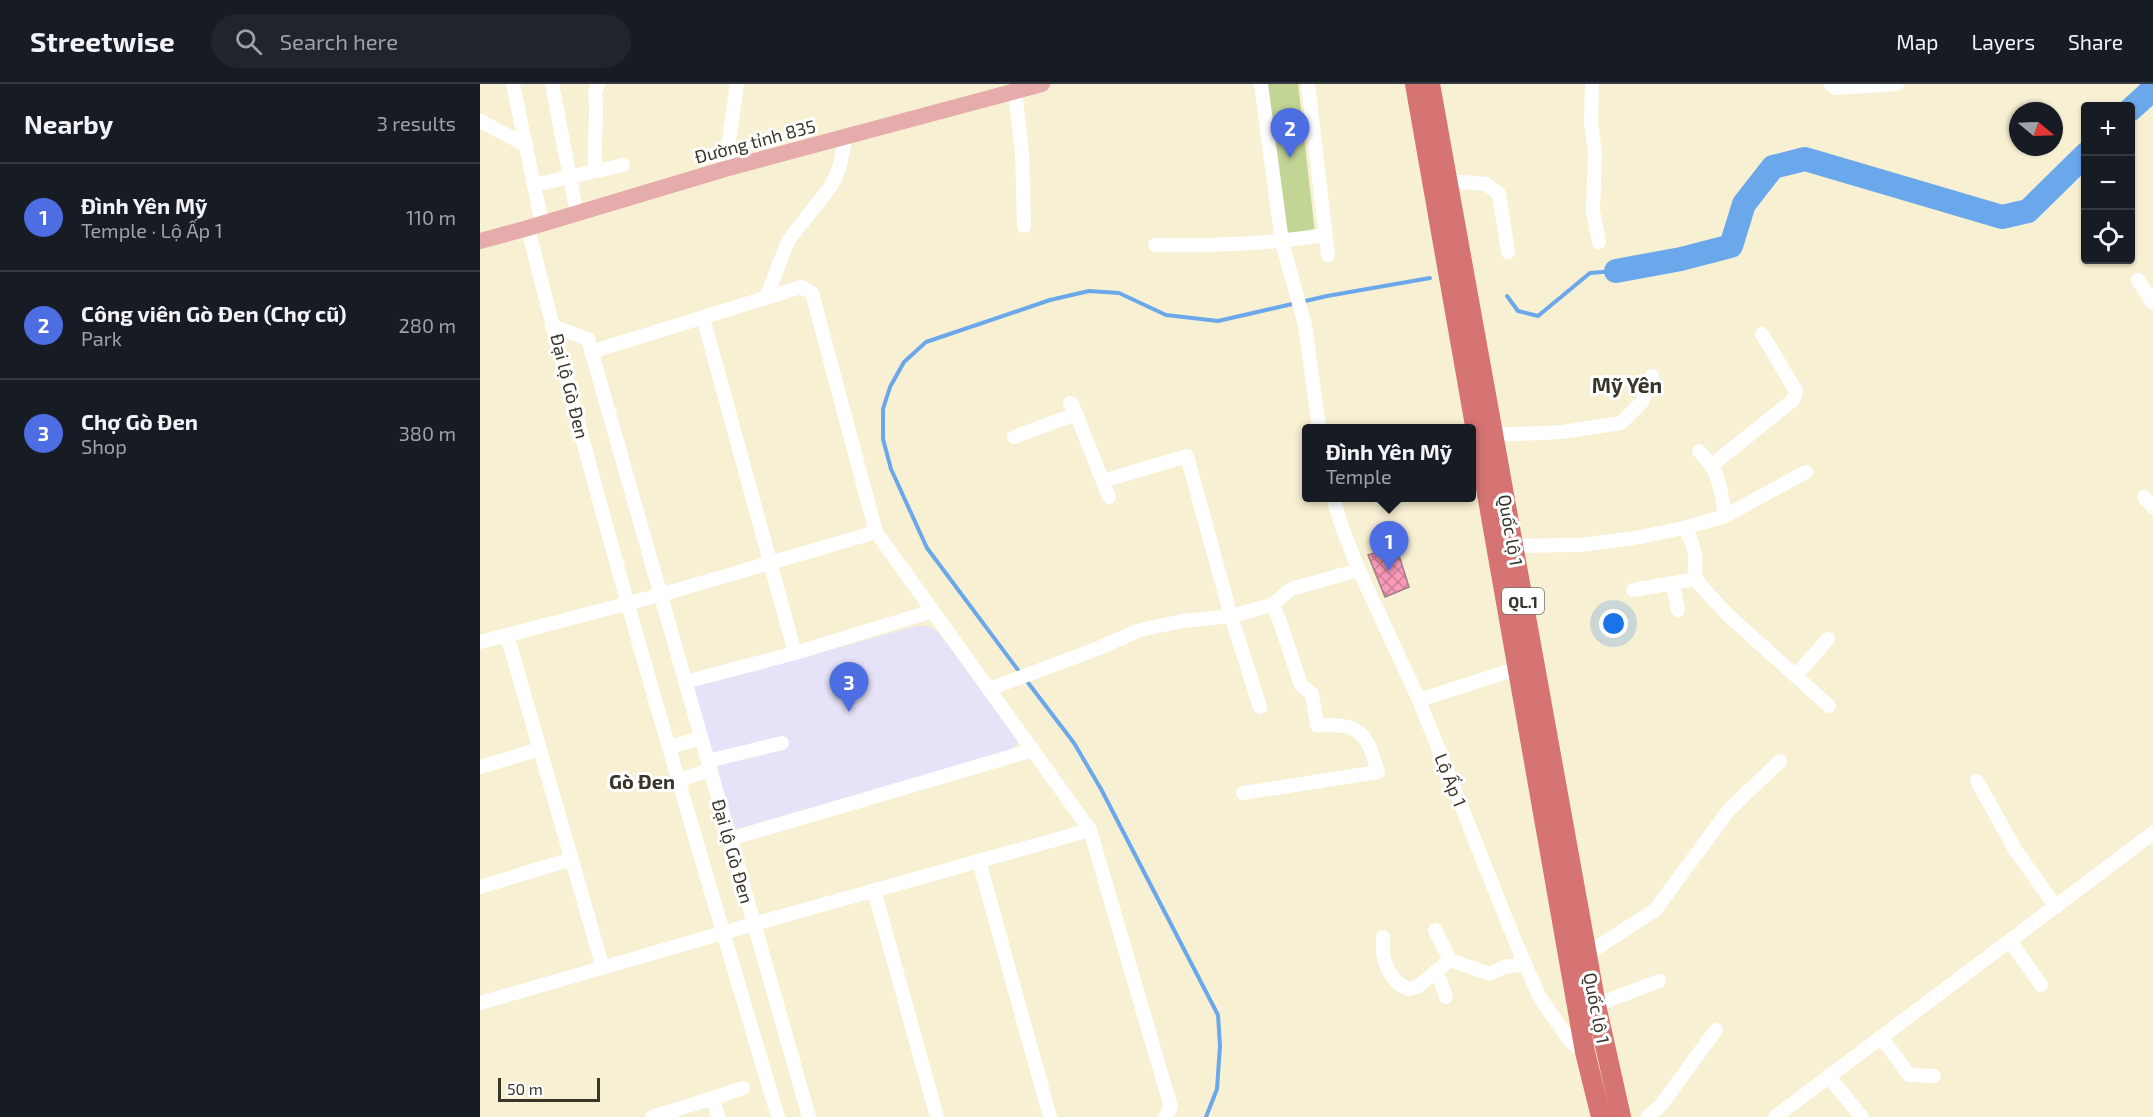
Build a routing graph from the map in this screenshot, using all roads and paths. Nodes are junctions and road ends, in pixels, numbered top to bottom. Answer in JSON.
{"nodes":[{"id":1,"x":513,"y":84,"type":"edge"},
{"id":2,"x":552,"y":84,"type":"edge"},
{"id":3,"x":598,"y":84,"type":"edge"},
{"id":4,"x":737,"y":84,"type":"edge"},
{"id":5,"x":1042,"y":84,"type":"edge"},
{"id":6,"x":1261,"y":84,"type":"edge"},
{"id":7,"x":1308,"y":84,"type":"edge"},
{"id":8,"x":1415,"y":84,"type":"edge"},
{"id":9,"x":1430,"y":84,"type":"edge"},
{"id":10,"x":1592,"y":84,"type":"edge"},
{"id":11,"x":1830,"y":84,"type":"edge"},
{"id":12,"x":1897,"y":84,"type":"edge"},
{"id":13,"x":1015,"y":92,"type":"junction"},
{"id":14,"x":480,"y":121,"type":"edge"},
{"id":15,"x":846,"y":136,"type":"junction"},
{"id":16,"x":526,"y":145,"type":"junction"},
{"id":17,"x":623,"y":165,"type":"dead end"},
{"id":18,"x":725,"y":169,"type":"junction"},
{"id":19,"x":595,"y":171,"type":"junction"},
{"id":20,"x":570,"y":177,"type":"junction"},
{"id":21,"x":1448,"y":181,"type":"junction"},
{"id":22,"x":534,"y":185,"type":"junction"},
{"id":23,"x":577,"y":214,"type":"junction"},
{"id":24,"x":535,"y":226,"type":"junction"},
{"id":25,"x":1024,"y":226,"type":"dead end"},
{"id":26,"x":1325,"y":235,"type":"junction"},
{"id":27,"x":480,"y":241,"type":"edge"},
{"id":28,"x":1282,"y":242,"type":"junction"},
{"id":29,"x":1599,"y":242,"type":"dead end"},
{"id":30,"x":1155,"y":245,"type":"dead end"},
{"id":31,"x":1508,"y":252,"type":"dead end"},
{"id":32,"x":1328,"y":255,"type":"dead end"},
{"id":33,"x":2138,"y":280,"type":"dead end"},
{"id":34,"x":766,"y":298,"type":"junction"},
{"id":35,"x":2153,"y":303,"type":"edge"},
{"id":36,"x":703,"y":317,"type":"junction"},
{"id":37,"x":552,"y":326,"type":"junction"},
{"id":38,"x":1762,"y":334,"type":"dead end"},
{"id":39,"x":591,"y":352,"type":"junction"},
{"id":40,"x":1652,"y":376,"type":"dead end"},
{"id":41,"x":1318,"y":424,"type":"edge"},
{"id":42,"x":1476,"y":424,"type":"edge"},
{"id":43,"x":1476,"y":427,"type":"edge"},
{"id":44,"x":1493,"y":435,"type":"junction"},
{"id":45,"x":1014,"y":437,"type":"dead end"},
{"id":46,"x":1698,"y":451,"type":"dead end"},
{"id":47,"x":1712,"y":465,"type":"junction"},
{"id":48,"x":1806,"y":472,"type":"dead end"},
{"id":49,"x":1103,"y":481,"type":"junction"},
{"id":50,"x":1109,"y":497,"type":"dead end"},
{"id":51,"x":1334,"y":502,"type":"edge"},
{"id":52,"x":1725,"y":516,"type":"junction"},
{"id":53,"x":1684,"y":528,"type":"junction"},
{"id":54,"x":876,"y":532,"type":"junction"},
{"id":55,"x":1514,"y":546,"type":"junction"},
{"id":56,"x":769,"y":562,"type":"junction"},
{"id":57,"x":1359,"y":570,"type":"junction"},
{"id":58,"x":1697,"y":579,"type":"junction"},
{"id":59,"x":1672,"y":585,"type":"junction"},
{"id":60,"x":1633,"y":590,"type":"dead end"},
{"id":61,"x":660,"y":594,"type":"junction"},
{"id":62,"x":629,"y":603,"type":"junction"},
{"id":63,"x":1272,"y":605,"type":"junction"},
{"id":64,"x":1678,"y":610,"type":"dead end"},
{"id":65,"x":933,"y":611,"type":"junction"},
{"id":66,"x":1231,"y":616,"type":"junction"},
{"id":67,"x":507,"y":635,"type":"junction"},
{"id":68,"x":1828,"y":639,"type":"dead end"},
{"id":69,"x":480,"y":642,"type":"edge"},
{"id":70,"x":795,"y":652,"type":"junction"},
{"id":71,"x":1519,"y":668,"type":"junction"},
{"id":72,"x":1796,"y":675,"type":"junction"},
{"id":73,"x":685,"y":682,"type":"junction"},
{"id":74,"x":989,"y":689,"type":"junction"},
{"id":75,"x":1419,"y":700,"type":"junction"},
{"id":76,"x":1829,"y":706,"type":"dead end"},
{"id":77,"x":1260,"y":707,"type":"dead end"},
{"id":78,"x":701,"y":738,"type":"junction"},
{"id":79,"x":782,"y":742,"type":"dead end"},
{"id":80,"x":670,"y":747,"type":"junction"},
{"id":81,"x":540,"y":749,"type":"junction"},
{"id":82,"x":1033,"y":750,"type":"junction"},
{"id":83,"x":1780,"y":761,"type":"dead end"},
{"id":84,"x":709,"y":766,"type":"junction"},
{"id":85,"x":480,"y":767,"type":"edge"},
{"id":86,"x":679,"y":780,"type":"junction"},
{"id":87,"x":1977,"y":781,"type":"dead end"},
{"id":88,"x":1243,"y":793,"type":"dead end"},
{"id":89,"x":1090,"y":830,"type":"junction"},
{"id":90,"x":2153,"y":832,"type":"edge"},
{"id":91,"x":729,"y":839,"type":"junction"},
{"id":92,"x":571,"y":859,"type":"junction"},
{"id":93,"x":979,"y":861,"type":"junction"},
{"id":94,"x":480,"y":887,"type":"edge"},
{"id":95,"x":874,"y":890,"type":"junction"},
{"id":96,"x":2056,"y":907,"type":"junction"},
{"id":97,"x":754,"y":924,"type":"junction"},
{"id":98,"x":1435,"y":930,"type":"dead end"},
{"id":99,"x":723,"y":933,"type":"junction"},
{"id":100,"x":1383,"y":938,"type":"dead end"},
{"id":101,"x":2010,"y":941,"type":"junction"},
{"id":102,"x":1587,"y":954,"type":"junction"},
{"id":103,"x":1450,"y":960,"type":"junction"},
{"id":104,"x":1525,"y":964,"type":"junction"},
{"id":105,"x":603,"y":968,"type":"junction"},
{"id":106,"x":1435,"y":973,"type":"junction"},
{"id":107,"x":1659,"y":981,"type":"dead end"},
{"id":108,"x":2041,"y":985,"type":"dead end"},
{"id":109,"x":1446,"y":997,"type":"dead end"},
{"id":110,"x":480,"y":1004,"type":"edge"},
{"id":111,"x":1596,"y":1005,"type":"junction"},
{"id":112,"x":1716,"y":1030,"type":"dead end"},
{"id":113,"x":1881,"y":1037,"type":"junction"},
{"id":114,"x":1585,"y":1052,"type":"junction"},
{"id":115,"x":1828,"y":1076,"type":"junction"},
{"id":116,"x":1934,"y":1076,"type":"dead end"},
{"id":117,"x":743,"y":1088,"type":"dead end"},
{"id":118,"x":712,"y":1098,"type":"junction"},
{"id":119,"x":652,"y":1117,"type":"edge"},
{"id":120,"x":718,"y":1117,"type":"edge"},
{"id":121,"x":778,"y":1117,"type":"edge"},
{"id":122,"x":809,"y":1117,"type":"edge"},
{"id":123,"x":937,"y":1117,"type":"edge"},
{"id":124,"x":1050,"y":1117,"type":"edge"},
{"id":125,"x":1166,"y":1117,"type":"edge"},
{"id":126,"x":1601,"y":1117,"type":"edge"},
{"id":127,"x":1621,"y":1117,"type":"edge"},
{"id":128,"x":1648,"y":1117,"type":"edge"},
{"id":129,"x":1775,"y":1117,"type":"edge"},
{"id":130,"x":1862,"y":1117,"type":"edge"}],
"edges":[{"from":1,"to":16,"type":"street"},
{"from":2,"to":20,"type":"street"},
{"from":3,"to":19,"type":"street"},
{"from":4,"to":18,"type":"street"},
{"from":5,"to":13,"type":"main road","name":"Đường tỉnh 835"},
{"from":6,"to":28,"type":"street"},
{"from":7,"to":26,"type":"street"},
{"from":8,"to":42,"type":"highway","name":"Quốc lộ 1","number":"QL.1"},
{"from":9,"to":21,"type":"highway","name":"Quốc lộ 1","number":"QL.1"},
{"from":10,"to":29,"type":"street"},
{"from":11,"to":12,"type":"street"},
{"from":13,"to":15,"type":"main road","name":"Đường tỉnh 835"},
{"from":13,"to":25,"type":"street"},
{"from":14,"to":16,"type":"street"},
{"from":15,"to":18,"type":"main road","name":"Đường tỉnh 835"},
{"from":15,"to":34,"type":"street"},
{"from":16,"to":22,"type":"street"},
{"from":17,"to":19,"type":"street"},
{"from":18,"to":23,"type":"main road","name":"Đường tỉnh 835"},
{"from":19,"to":20,"type":"street"},
{"from":20,"to":22,"type":"street"},
{"from":20,"to":23,"type":"street"},
{"from":21,"to":31,"type":"street"},
{"from":21,"to":44,"type":"highway","name":"Quốc lộ 1","number":"QL.1"},
{"from":22,"to":24,"type":"street"},
{"from":23,"to":24,"type":"main road","name":"Đường tỉnh 835"},
{"from":24,"to":27,"type":"main road","name":"Đường tỉnh 835"},
{"from":24,"to":37,"type":"street"},
{"from":26,"to":28,"type":"street"},
{"from":26,"to":32,"type":"street"},
{"from":28,"to":30,"type":"street"},
{"from":28,"to":41,"type":"street"},
{"from":33,"to":35,"type":"street"},
{"from":34,"to":36,"type":"street"},
{"from":34,"to":54,"type":"street"},
{"from":36,"to":39,"type":"street"},
{"from":36,"to":56,"type":"street"},
{"from":37,"to":39,"type":"street","name":"Đại lộ Gò Đen"},
{"from":37,"to":62,"type":"street","name":"Đại lộ Gò Đen"},
{"from":38,"to":47,"type":"street"},
{"from":39,"to":61,"type":"street","name":"Đại lộ Gò Đen"},
{"from":40,"to":44,"type":"street"},
{"from":43,"to":71,"type":"highway","name":"Quốc lộ 1","number":"QL.1"},
{"from":44,"to":55,"type":"highway","name":"Quốc lộ 1","number":"QL.1"},
{"from":45,"to":49,"type":"street"},
{"from":46,"to":47,"type":"street"},
{"from":47,"to":52,"type":"street"},
{"from":48,"to":52,"type":"street"},
{"from":49,"to":50,"type":"street"},
{"from":49,"to":66,"type":"street"},
{"from":51,"to":57,"type":"street","name":"Lộ Ấp 1"},
{"from":52,"to":53,"type":"street"},
{"from":53,"to":55,"type":"street"},
{"from":53,"to":58,"type":"street"},
{"from":54,"to":56,"type":"street"},
{"from":54,"to":65,"type":"street"},
{"from":55,"to":102,"type":"highway","name":"Quốc lộ 1","number":"QL.1"},
{"from":56,"to":61,"type":"street"},
{"from":56,"to":70,"type":"street"},
{"from":57,"to":63,"type":"street"},
{"from":57,"to":75,"type":"street","name":"Lộ Ấp 1"},
{"from":58,"to":59,"type":"street"},
{"from":58,"to":72,"type":"street"},
{"from":59,"to":60,"type":"street"},
{"from":59,"to":64,"type":"street"},
{"from":61,"to":62,"type":"street"},
{"from":61,"to":73,"type":"street","name":"Đại lộ Gò Đen"},
{"from":62,"to":67,"type":"street"},
{"from":62,"to":80,"type":"street","name":"Đại lộ Gò Đen"},
{"from":63,"to":66,"type":"street"},
{"from":63,"to":88,"type":"street"},
{"from":65,"to":70,"type":"street"},
{"from":65,"to":74,"type":"street"},
{"from":66,"to":74,"type":"street"},
{"from":66,"to":77,"type":"street"},
{"from":67,"to":69,"type":"street"},
{"from":67,"to":81,"type":"street"},
{"from":68,"to":72,"type":"street"},
{"from":70,"to":73,"type":"street"},
{"from":71,"to":75,"type":"street"},
{"from":71,"to":114,"type":"highway","name":"Quốc lộ 1","number":"QL.1"},
{"from":72,"to":76,"type":"street"},
{"from":73,"to":78,"type":"street","name":"Đại lộ Gò Đen"},
{"from":74,"to":82,"type":"street"},
{"from":75,"to":104,"type":"street","name":"Lộ Ấp 1"},
{"from":78,"to":80,"type":"street"},
{"from":78,"to":84,"type":"street","name":"Đại lộ Gò Đen"},
{"from":79,"to":84,"type":"street"},
{"from":80,"to":86,"type":"street","name":"Đại lộ Gò Đen"},
{"from":81,"to":85,"type":"street"},
{"from":81,"to":92,"type":"street"},
{"from":82,"to":89,"type":"street"},
{"from":82,"to":91,"type":"street"},
{"from":83,"to":102,"type":"street"},
{"from":84,"to":86,"type":"street"},
{"from":84,"to":91,"type":"street","name":"Đại lộ Gò Đen"},
{"from":86,"to":99,"type":"street","name":"Đại lộ Gò Đen"},
{"from":87,"to":96,"type":"street"},
{"from":89,"to":93,"type":"street"},
{"from":89,"to":125,"type":"street"},
{"from":90,"to":96,"type":"street"},
{"from":91,"to":97,"type":"street","name":"Đại lộ Gò Đen"},
{"from":92,"to":94,"type":"street"},
{"from":92,"to":105,"type":"street"},
{"from":93,"to":95,"type":"street"},
{"from":93,"to":124,"type":"street"},
{"from":95,"to":97,"type":"street"},
{"from":95,"to":123,"type":"street"},
{"from":96,"to":101,"type":"street"},
{"from":97,"to":99,"type":"street"},
{"from":97,"to":122,"type":"street","name":"Đại lộ Gò Đen"},
{"from":98,"to":103,"type":"street"},
{"from":99,"to":105,"type":"street"},
{"from":99,"to":121,"type":"street","name":"Đại lộ Gò Đen"},
{"from":100,"to":106,"type":"street"},
{"from":101,"to":108,"type":"street"},
{"from":101,"to":113,"type":"street"},
{"from":102,"to":111,"type":"highway","name":"Quốc lộ 1","number":"QL.1"},
{"from":103,"to":104,"type":"street"},
{"from":103,"to":106,"type":"street"},
{"from":104,"to":114,"type":"street","name":"Lộ Ấp 1"},
{"from":105,"to":110,"type":"street"},
{"from":106,"to":109,"type":"street"},
{"from":107,"to":111,"type":"street"},
{"from":111,"to":127,"type":"highway","name":"Quốc lộ 1","number":"QL.1"},
{"from":112,"to":128,"type":"street"},
{"from":113,"to":115,"type":"street"},
{"from":113,"to":116,"type":"street"},
{"from":114,"to":126,"type":"highway","name":"Quốc lộ 1","number":"QL.1"},
{"from":115,"to":129,"type":"street"},
{"from":115,"to":130,"type":"street"},
{"from":117,"to":118,"type":"street"},
{"from":118,"to":119,"type":"street"},
{"from":118,"to":120,"type":"street"}]}
